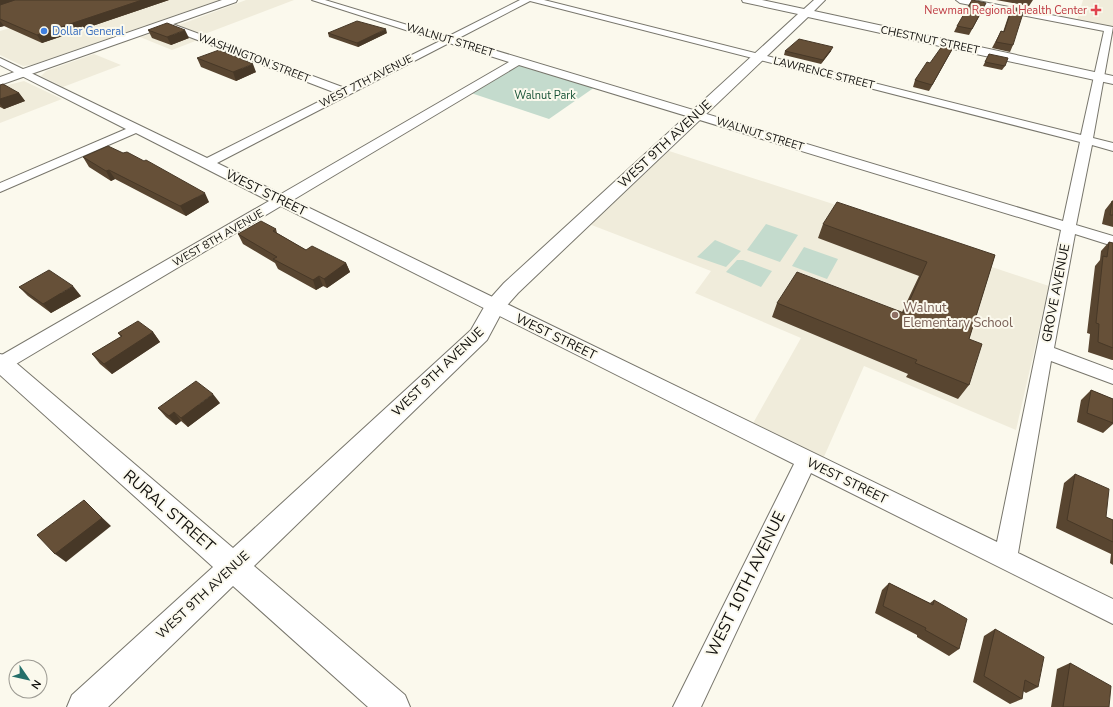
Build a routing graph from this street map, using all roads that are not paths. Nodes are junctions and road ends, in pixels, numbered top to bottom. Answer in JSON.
{"nodes":[{"id":1,"x":232,"y":0,"type":"edge"},
{"id":2,"x":316,"y":0,"type":"edge"},
{"id":3,"x":526,"y":0,"type":"edge"},
{"id":4,"x":534,"y":0,"type":"edge"},
{"id":5,"x":747,"y":0,"type":"edge"},
{"id":6,"x":960,"y":0,"type":"edge"},
{"id":7,"x":813,"y":6,"type":"edge"},
{"id":8,"x":164,"y":24,"type":"junction"},
{"id":9,"x":1111,"y":29,"type":"edge"},
{"id":10,"x":448,"y":40,"type":"junction"},
{"id":11,"x":759,"y":56,"type":"junction"},
{"id":12,"x":0,"y":61,"type":"edge"},
{"id":13,"x":518,"y":61,"type":"junction"},
{"id":14,"x":24,"y":73,"type":"junction"},
{"id":15,"x":1099,"y":77,"type":"junction"},
{"id":16,"x":1113,"y":80,"type":"edge"},
{"id":17,"x":0,"y":81,"type":"edge"},
{"id":18,"x":345,"y":92,"type":"junction"},
{"id":19,"x":696,"y":115,"type":"junction"},
{"id":20,"x":136,"y":129,"type":"junction"},
{"id":21,"x":1086,"y":140,"type":"junction"},
{"id":22,"x":1113,"y":147,"type":"edge"},
{"id":23,"x":206,"y":163,"type":"junction"},
{"id":24,"x":0,"y":188,"type":"edge"},
{"id":25,"x":281,"y":201,"type":"junction"},
{"id":26,"x":1069,"y":228,"type":"junction"},
{"id":27,"x":1113,"y":241,"type":"edge"},
{"id":28,"x":494,"y":306,"type":"junction"},
{"id":29,"x":1045,"y":352,"type":"junction"},
{"id":30,"x":1,"y":364,"type":"edge"},
{"id":31,"x":1113,"y":377,"type":"edge"},
{"id":32,"x":806,"y":461,"type":"junction"},
{"id":33,"x":1005,"y":558,"type":"junction"},
{"id":34,"x":233,"y":567,"type":"junction"},
{"id":35,"x":1113,"y":612,"type":"edge"},
{"id":36,"x":84,"y":707,"type":"edge"},
{"id":37,"x":393,"y":707,"type":"edge"},
{"id":38,"x":687,"y":707,"type":"edge"}],
"edges":[{"from":1,"to":8,"type":"street"},
{"from":2,"to":10,"type":"street","name":"WALNUT STREET"},
{"from":3,"to":10,"type":"street","name":"WEST 7TH AVENUE"},
{"from":4,"to":11,"type":"street","name":"LAWRENCE STREET"},
{"from":5,"to":7,"type":"street","name":"CHESTNUT STREET"},
{"from":6,"to":9,"type":"street"},
{"from":7,"to":11,"type":"street","name":"WEST 9TH AVENUE"},
{"from":7,"to":15,"type":"street","name":"CHESTNUT STREET"},
{"from":8,"to":14,"type":"street"},
{"from":8,"to":18,"type":"street","name":"WASHINGTON STREET"},
{"from":9,"to":15,"type":"street","name":"GROVE AVENUE"},
{"from":10,"to":13,"type":"street","name":"WALNUT STREET"},
{"from":10,"to":18,"type":"street","name":"WEST 7TH AVENUE"},
{"from":11,"to":19,"type":"street","name":"WEST 9TH AVENUE"},
{"from":11,"to":21,"type":"street","name":"LAWRENCE STREET"},
{"from":12,"to":14,"type":"street","name":"WEST STREET"},
{"from":13,"to":19,"type":"street","name":"WALNUT STREET"},
{"from":13,"to":25,"type":"street","name":"WEST 8TH AVENUE"},
{"from":14,"to":17,"type":"street"},
{"from":14,"to":20,"type":"street","name":"WEST STREET"},
{"from":15,"to":16,"type":"street","name":"CHESTNUT STREET"},
{"from":15,"to":21,"type":"street","name":"GROVE AVENUE"},
{"from":18,"to":23,"type":"street","name":"WEST 7TH AVENUE"},
{"from":19,"to":26,"type":"street","name":"WALNUT STREET"},
{"from":19,"to":28,"type":"street","name":"WEST 9TH AVENUE"},
{"from":20,"to":23,"type":"street","name":"WEST STREET"},
{"from":20,"to":24,"type":"street"},
{"from":21,"to":22,"type":"street","name":"LAWRENCE STREET"},
{"from":21,"to":26,"type":"street","name":"GROVE AVENUE"},
{"from":23,"to":25,"type":"street","name":"WEST STREET"},
{"from":25,"to":28,"type":"street","name":"WEST STREET"},
{"from":25,"to":30,"type":"street","name":"WEST 8TH AVENUE"},
{"from":26,"to":27,"type":"street","name":"WALNUT STREET"},
{"from":26,"to":29,"type":"street","name":"GROVE AVENUE"},
{"from":28,"to":32,"type":"street","name":"WEST STREET"},
{"from":28,"to":34,"type":"street","name":"WEST 9TH AVENUE"},
{"from":29,"to":31,"type":"street"},
{"from":29,"to":33,"type":"street","name":"GROVE AVENUE"},
{"from":30,"to":34,"type":"street","name":"RURAL STREET"},
{"from":32,"to":33,"type":"street","name":"WEST STREET"},
{"from":32,"to":38,"type":"street","name":"WEST 10TH AVENUE"},
{"from":33,"to":35,"type":"street","name":"WEST STREET"},
{"from":34,"to":36,"type":"street","name":"WEST 9TH AVENUE"},
{"from":34,"to":37,"type":"street","name":"RURAL STREET"}]}
